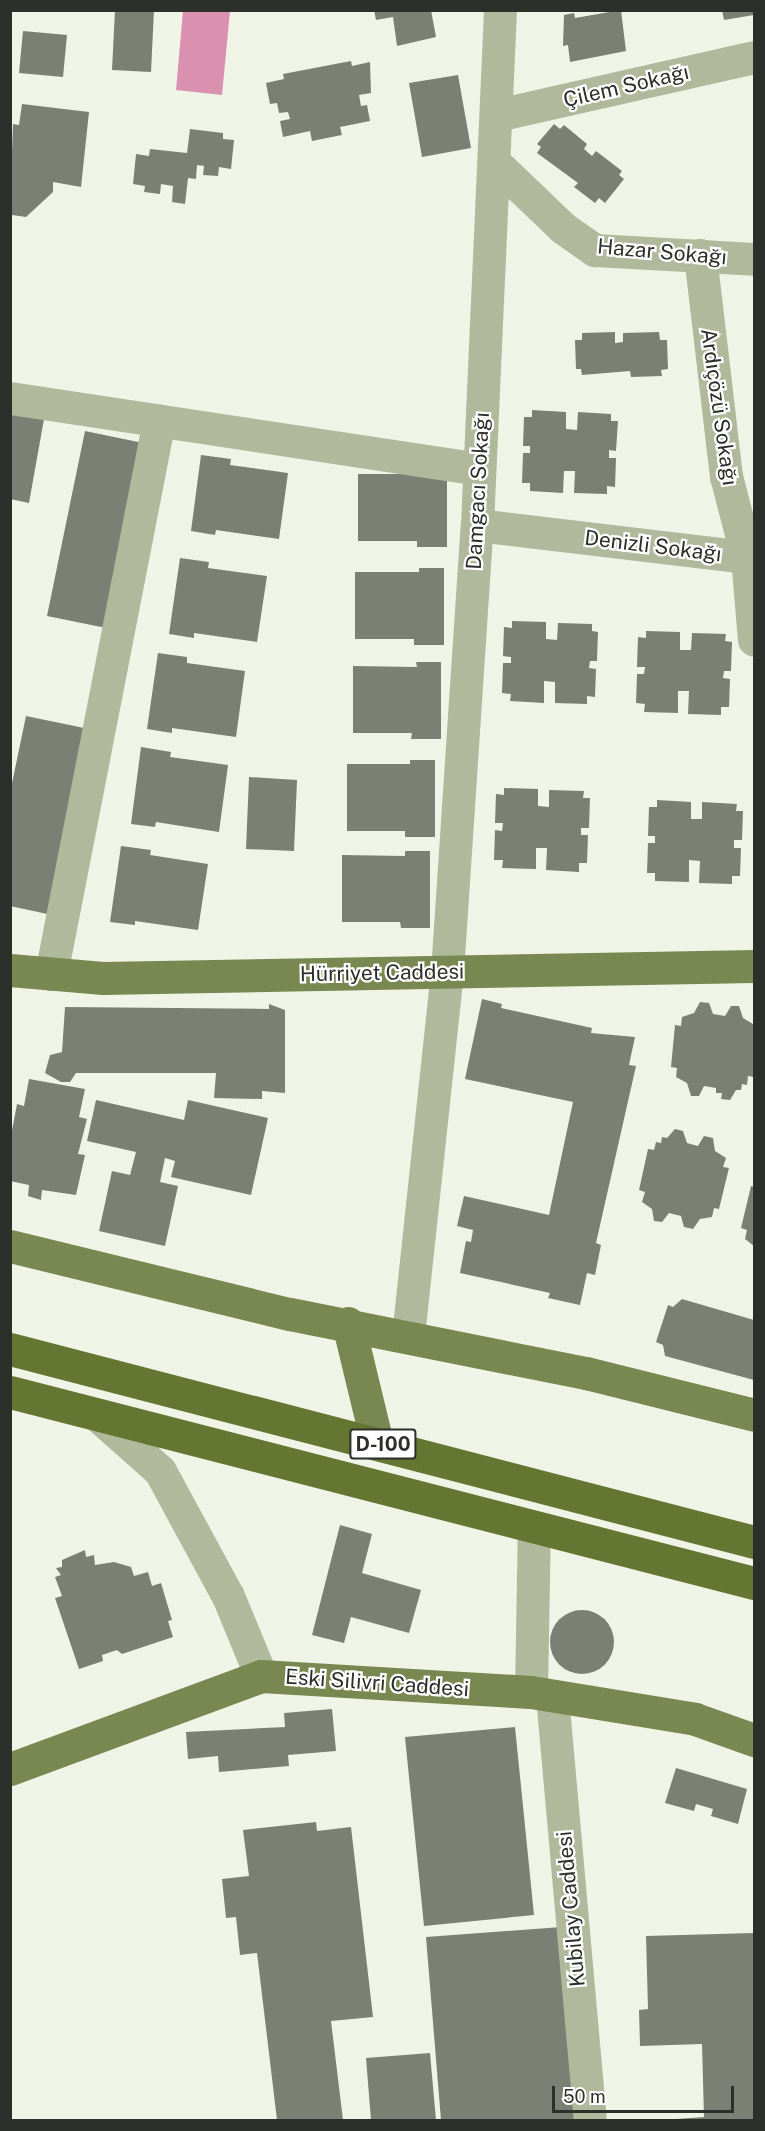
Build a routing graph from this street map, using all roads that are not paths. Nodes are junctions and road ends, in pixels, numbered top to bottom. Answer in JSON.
{"nodes":[{"id":1,"x":500,"y":10,"type":"edge"},
{"id":2,"x":754,"y":57,"type":"edge"},
{"id":3,"x":497,"y":115,"type":"junction"},
{"id":4,"x":494,"y":162,"type":"junction"},
{"id":5,"x":700,"y":255,"type":"junction"},
{"id":6,"x":754,"y":259,"type":"edge"},
{"id":7,"x":10,"y":398,"type":"edge"},
{"id":8,"x":159,"y":420,"type":"junction"},
{"id":9,"x":479,"y":469,"type":"junction"},
{"id":10,"x":477,"y":525,"type":"junction"},
{"id":11,"x":747,"y":557,"type":"junction"},
{"id":12,"x":754,"y":640,"type":"edge"},
{"id":13,"x":754,"y":966,"type":"edge"},
{"id":14,"x":10,"y":970,"type":"edge"},
{"id":15,"x":447,"y":972,"type":"junction"},
{"id":16,"x":51,"y":974,"type":"junction"},
{"id":17,"x":10,"y":1246,"type":"edge"},
{"id":18,"x":348,"y":1323,"type":"junction"},
{"id":19,"x":408,"y":1336,"type":"junction"},
{"id":20,"x":10,"y":1349,"type":"edge"},
{"id":21,"x":10,"y":1392,"type":"edge"},
{"id":22,"x":97,"y":1415,"type":"junction"},
{"id":23,"x":754,"y":1415,"type":"edge"},
{"id":24,"x":378,"y":1443,"type":"junction"},
{"id":25,"x":534,"y":1527,"type":"junction"},
{"id":26,"x":754,"y":1542,"type":"edge"},
{"id":27,"x":754,"y":1583,"type":"edge"},
{"id":28,"x":261,"y":1676,"type":"junction"},
{"id":29,"x":541,"y":1694,"type":"junction"},
{"id":30,"x":754,"y":1740,"type":"edge"},
{"id":31,"x":10,"y":1769,"type":"edge"},
{"id":32,"x":590,"y":2121,"type":"edge"}],
"edges":[{"from":1,"to":3,"type":"street","name":"Damgacı Sokağı"},
{"from":2,"to":3,"type":"street","name":"Çilem Sokağı"},
{"from":3,"to":4,"type":"street","name":"Damgacı Sokağı"},
{"from":4,"to":5,"type":"street","name":"Hazar Sokağı"},
{"from":4,"to":9,"type":"street","name":"Damgacı Sokağı"},
{"from":5,"to":6,"type":"street","name":"Hazar Sokağı"},
{"from":5,"to":11,"type":"street","name":"Ardıçözü Sokağı"},
{"from":7,"to":8,"type":"street"},
{"from":8,"to":9,"type":"street"},
{"from":8,"to":16,"type":"street"},
{"from":9,"to":10,"type":"street","name":"Damgacı Sokağı"},
{"from":10,"to":11,"type":"street","name":"Denizli Sokağı"},
{"from":10,"to":15,"type":"street","name":"Damgacı Sokağı"},
{"from":11,"to":12,"type":"street","name":"Denizli Sokağı"},
{"from":13,"to":15,"type":"main road","name":"Hürriyet Caddesi"},
{"from":14,"to":16,"type":"main road","name":"Hürriyet Caddesi"},
{"from":15,"to":16,"type":"main road","name":"Hürriyet Caddesi"},
{"from":15,"to":19,"type":"street","name":"Damgacı Sokağı"},
{"from":17,"to":18,"type":"main road"},
{"from":18,"to":19,"type":"main road"},
{"from":18,"to":24,"type":"main road"},
{"from":19,"to":23,"type":"main road"},
{"from":20,"to":24,"type":"highway","number":"D-100"},
{"from":21,"to":22,"type":"highway","number":"D-100"},
{"from":22,"to":25,"type":"highway","number":"D-100"},
{"from":22,"to":28,"type":"street"},
{"from":24,"to":26,"type":"highway","number":"D-100"},
{"from":25,"to":27,"type":"highway","number":"D-100"},
{"from":25,"to":29,"type":"street","name":"Kubilay Caddesi"},
{"from":28,"to":29,"type":"main road","name":"Eski Silivri Caddesi"},
{"from":28,"to":31,"type":"main road","name":"Eski Silivri Caddesi"},
{"from":29,"to":30,"type":"main road","name":"Eski Silivri Caddesi"},
{"from":29,"to":32,"type":"street","name":"Kubilay Caddesi"}]}
